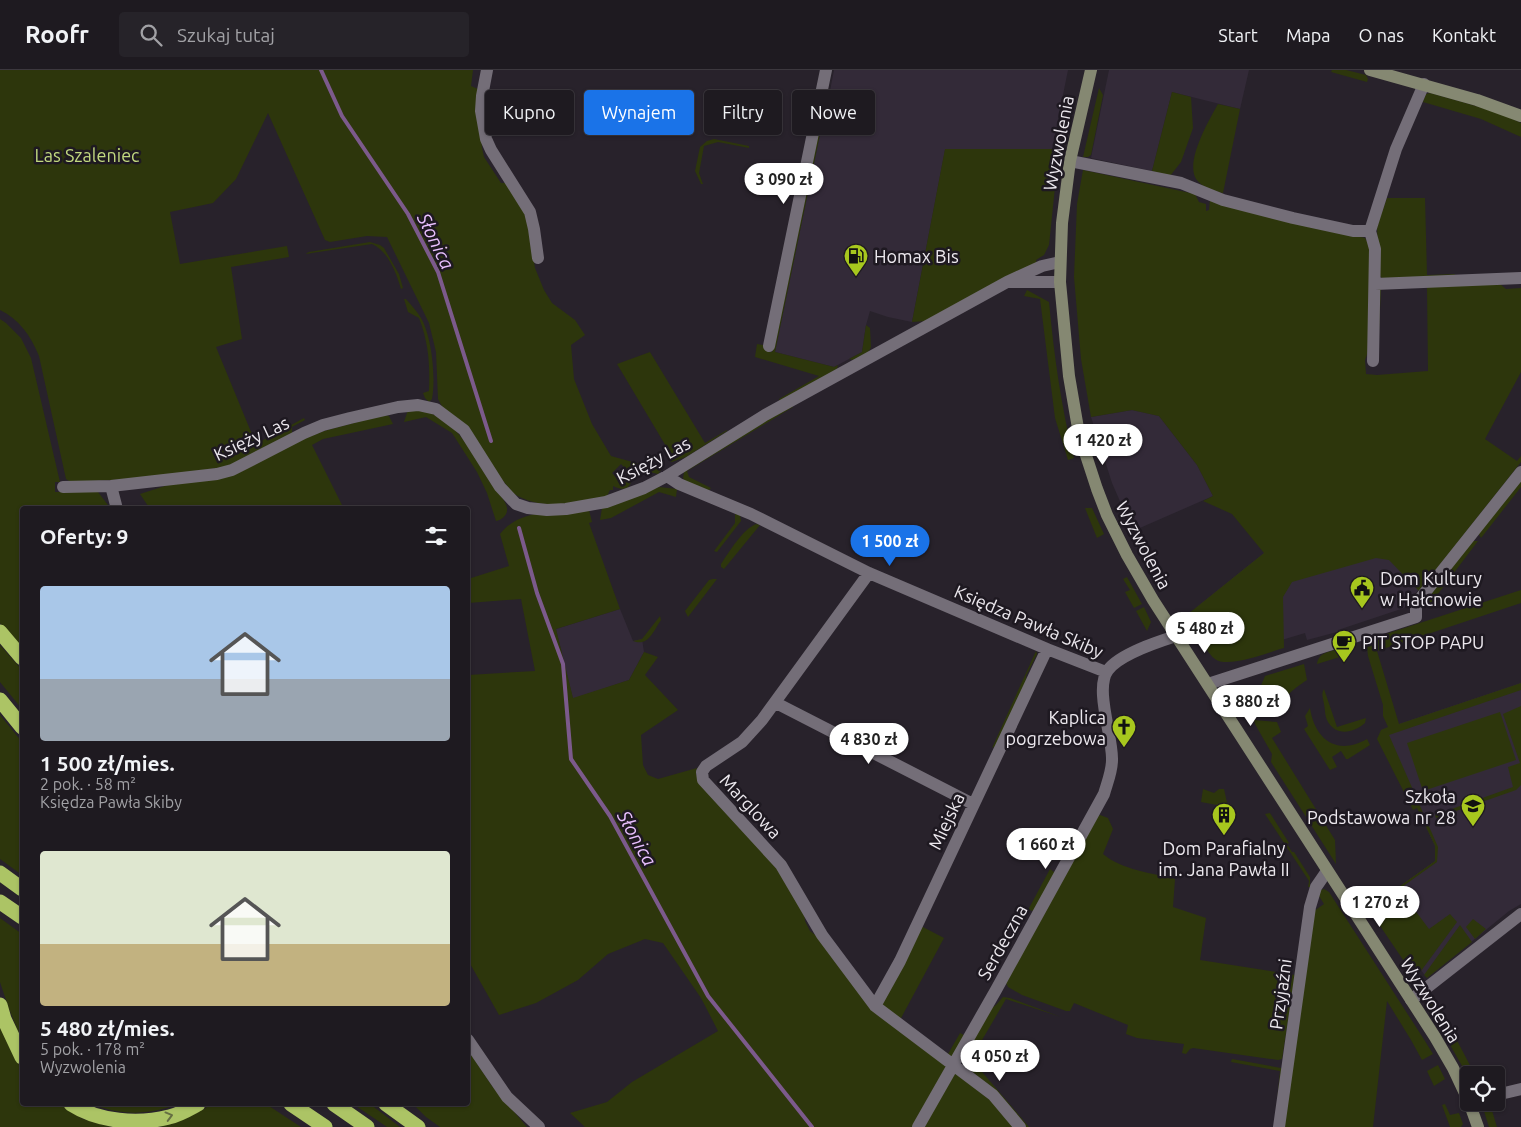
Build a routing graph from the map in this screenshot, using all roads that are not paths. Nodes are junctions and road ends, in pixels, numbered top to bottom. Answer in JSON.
{"nodes":[{"id":1,"x":487,"y":70,"type":"edge"},
{"id":2,"x":826,"y":70,"type":"edge"},
{"id":3,"x":1091,"y":70,"type":"edge"},
{"id":4,"x":1370,"y":70,"type":"edge"},
{"id":5,"x":1424,"y":84,"type":"junction"},
{"id":6,"x":1521,"y":116,"type":"edge"},
{"id":7,"x":1070,"y":161,"type":"junction"},
{"id":8,"x":1370,"y":231,"type":"junction"},
{"id":9,"x":538,"y":258,"type":"dead end"},
{"id":10,"x":1060,"y":262,"type":"junction"},
{"id":11,"x":1521,"y":278,"type":"edge"},
{"id":12,"x":1007,"y":282,"type":"junction"},
{"id":13,"x":1060,"y":282,"type":"junction"},
{"id":14,"x":1375,"y":284,"type":"junction"},
{"id":15,"x":769,"y":346,"type":"dead end"},
{"id":16,"x":1373,"y":361,"type":"dead end"},
{"id":17,"x":1521,"y":472,"type":"edge"},
{"id":18,"x":667,"y":476,"type":"junction"},
{"id":19,"x":111,"y":486,"type":"junction"},
{"id":20,"x":63,"y":487,"type":"dead end"},
{"id":21,"x":117,"y":506,"type":"edge"},
{"id":22,"x":869,"y":573,"type":"junction"},
{"id":23,"x":0,"y":632,"type":"edge"},
{"id":24,"x":1176,"y":636,"type":"junction"},
{"id":25,"x":1047,"y":649,"type":"junction"},
{"id":26,"x":20,"y":656,"type":"edge"},
{"id":27,"x":1106,"y":672,"type":"junction"},
{"id":28,"x":1208,"y":684,"type":"junction"},
{"id":29,"x":0,"y":700,"type":"edge"},
{"id":30,"x":776,"y":703,"type":"junction"},
{"id":31,"x":20,"y":725,"type":"edge"},
{"id":32,"x":973,"y":804,"type":"junction"},
{"id":33,"x":1327,"y":870,"type":"junction"},
{"id":34,"x":0,"y":873,"type":"edge"},
{"id":35,"x":20,"y":888,"type":"edge"},
{"id":36,"x":0,"y":902,"type":"edge"},
{"id":37,"x":1521,"y":914,"type":"edge"},
{"id":38,"x":20,"y":916,"type":"edge"},
{"id":39,"x":1411,"y":1000,"type":"junction"},
{"id":40,"x":0,"y":1005,"type":"edge"},
{"id":41,"x":876,"y":1006,"type":"junction"},
{"id":42,"x":470,"y":1043,"type":"edge"},
{"id":43,"x":20,"y":1053,"type":"edge"},
{"id":44,"x":953,"y":1065,"type":"junction"},
{"id":45,"x":1460,"y":1083,"type":"edge"},
{"id":46,"x":1521,"y":1089,"type":"edge"},
{"id":47,"x":1505,"y":1093,"type":"edge"},
{"id":48,"x":74,"y":1106,"type":"edge"},
{"id":49,"x":194,"y":1106,"type":"edge"},
{"id":50,"x":294,"y":1106,"type":"edge"},
{"id":51,"x":337,"y":1106,"type":"edge"},
{"id":52,"x":389,"y":1106,"type":"edge"},
{"id":53,"x":1472,"y":1111,"type":"edge"},
{"id":54,"x":325,"y":1127,"type":"edge"},
{"id":55,"x":367,"y":1127,"type":"edge"},
{"id":56,"x":418,"y":1127,"type":"edge"},
{"id":57,"x":539,"y":1127,"type":"edge"},
{"id":58,"x":918,"y":1127,"type":"edge"},
{"id":59,"x":1020,"y":1127,"type":"edge"},
{"id":60,"x":1279,"y":1127,"type":"edge"},
{"id":61,"x":1478,"y":1127,"type":"edge"}],
"edges":[{"from":1,"to":9,"type":"street"},
{"from":2,"to":15,"type":"street"},
{"from":3,"to":7,"type":"street","name":"Wyzwolenia"},
{"from":4,"to":5,"type":"street"},
{"from":5,"to":6,"type":"street"},
{"from":5,"to":8,"type":"street"},
{"from":7,"to":8,"type":"street"},
{"from":7,"to":10,"type":"street","name":"Wyzwolenia"},
{"from":8,"to":14,"type":"street"},
{"from":10,"to":12,"type":"street","name":"Księży Las"},
{"from":10,"to":13,"type":"street","name":"Wyzwolenia"},
{"from":11,"to":14,"type":"street"},
{"from":12,"to":13,"type":"street","name":"Księży Las"},
{"from":12,"to":18,"type":"street","name":"Księży Las"},
{"from":13,"to":24,"type":"street","name":"Wyzwolenia"},
{"from":14,"to":16,"type":"street"},
{"from":17,"to":28,"type":"street"},
{"from":18,"to":19,"type":"street","name":"Księży Las"},
{"from":18,"to":22,"type":"street","name":"Księdza Pawła Skiby"},
{"from":19,"to":20,"type":"street","name":"Księży Las"},
{"from":19,"to":21,"type":"street"},
{"from":22,"to":25,"type":"street","name":"Księdza Pawła Skiby"},
{"from":22,"to":30,"type":"street","name":"Marglowa"},
{"from":23,"to":26,"type":"highway"},
{"from":24,"to":27,"type":"street"},
{"from":24,"to":28,"type":"street","name":"Wyzwolenia"},
{"from":25,"to":27,"type":"street","name":"Księdza Pawła Skiby"},
{"from":25,"to":32,"type":"street","name":"Miejska"},
{"from":27,"to":44,"type":"street","name":"Serdeczna"},
{"from":28,"to":33,"type":"street","name":"Wyzwolenia"},
{"from":29,"to":31,"type":"highway"},
{"from":30,"to":32,"type":"street"},
{"from":30,"to":41,"type":"street","name":"Marglowa"},
{"from":32,"to":41,"type":"street","name":"Miejska"},
{"from":33,"to":39,"type":"street","name":"Wyzwolenia"},
{"from":33,"to":60,"type":"street","name":"Przyjaźni"},
{"from":34,"to":35,"type":"highway"},
{"from":36,"to":38,"type":"highway"},
{"from":37,"to":39,"type":"street"},
{"from":39,"to":45,"type":"street","name":"Wyzwolenia"},
{"from":40,"to":43,"type":"highway"},
{"from":41,"to":44,"type":"street"},
{"from":42,"to":57,"type":"street"},
{"from":44,"to":58,"type":"street","name":"Serdeczna"},
{"from":44,"to":59,"type":"street"},
{"from":46,"to":47,"type":"street"},
{"from":48,"to":49,"type":"highway","one_way":true},
{"from":50,"to":54,"type":"highway"},
{"from":51,"to":55,"type":"highway"},
{"from":52,"to":56,"type":"highway"},
{"from":53,"to":61,"type":"street","name":"Wyzwolenia"}]}
